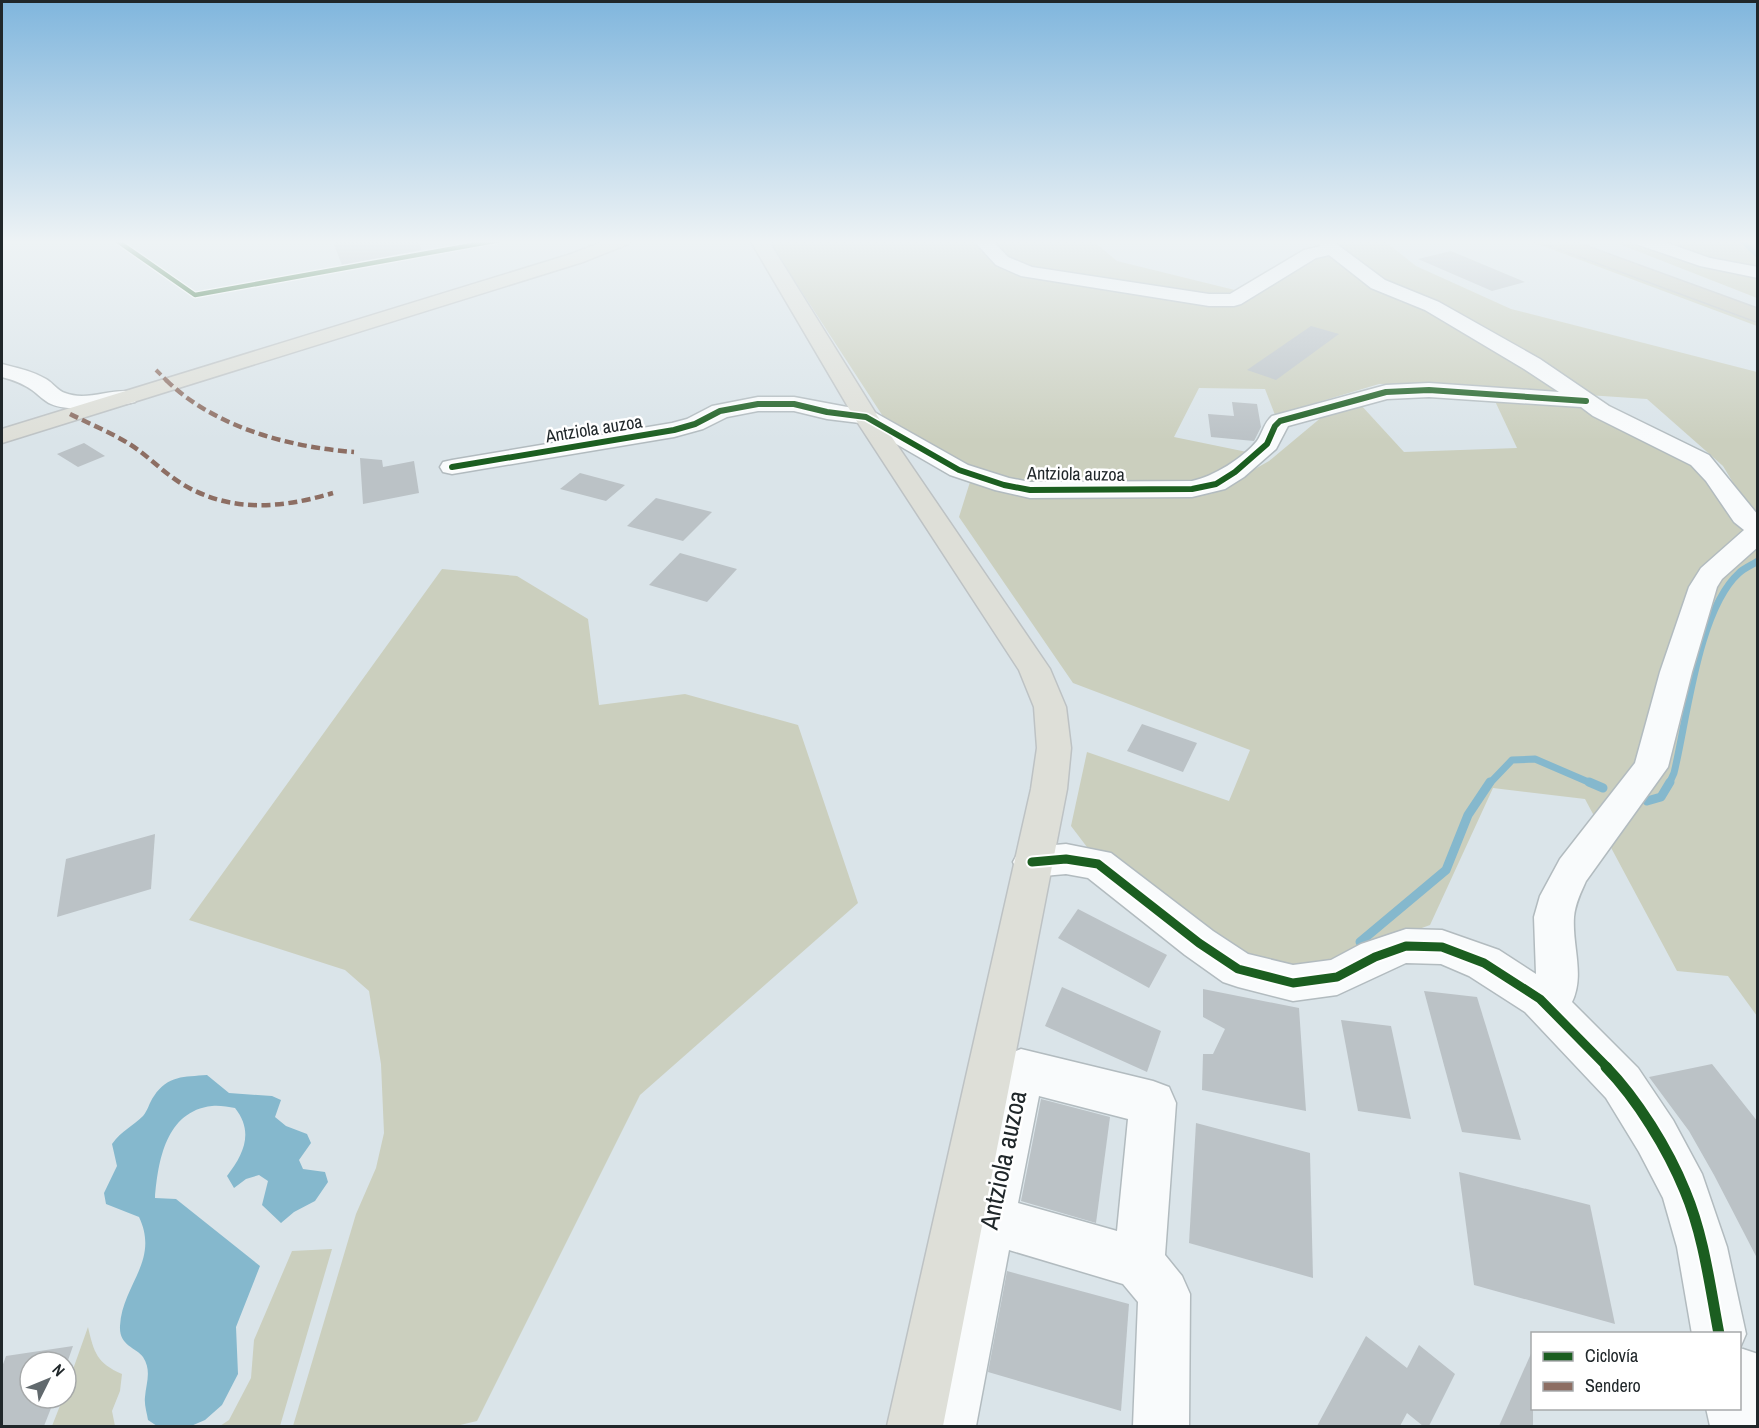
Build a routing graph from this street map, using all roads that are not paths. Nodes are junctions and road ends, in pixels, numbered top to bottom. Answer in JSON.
{"nodes":[{"id":1,"x":420,"y":307,"type":"edge"},
{"id":2,"x":799,"y":307,"type":"edge"},
{"id":3,"x":1433,"y":307,"type":"edge"},
{"id":4,"x":1733,"y":307,"type":"edge"},
{"id":5,"x":1758,"y":316,"type":"edge"},
{"id":6,"x":2,"y":371,"type":"edge"},
{"id":7,"x":127,"y":397,"type":"junction"},
{"id":8,"x":58,"y":399,"type":"junction"},
{"id":9,"x":1586,"y":401,"type":"junction"},
{"id":10,"x":866,"y":417,"type":"junction"},
{"id":11,"x":42,"y":423,"type":"junction"},
{"id":12,"x":2,"y":436,"type":"edge"},
{"id":13,"x":452,"y":467,"type":"dead end"},
{"id":14,"x":1758,"y":527,"type":"edge"},
{"id":15,"x":1758,"y":532,"type":"edge"},
{"id":16,"x":1032,"y":862,"type":"junction"},
{"id":17,"x":1540,"y":999,"type":"junction"},
{"id":18,"x":990,"y":1220,"type":"junction"},
{"id":19,"x":1139,"y":1263,"type":"junction"},
{"id":20,"x":1719,"y":1332,"type":"edge"},
{"id":21,"x":1741,"y":1376,"type":"edge"},
{"id":22,"x":1758,"y":1382,"type":"edge"},
{"id":23,"x":1734,"y":1410,"type":"edge"},
{"id":24,"x":915,"y":1426,"type":"edge"},
{"id":25,"x":948,"y":1426,"type":"edge"},
{"id":26,"x":1161,"y":1426,"type":"edge"},
{"id":27,"x":1738,"y":1426,"type":"edge"}],
"edges":[{"from":1,"to":7,"type":"main road"},
{"from":2,"to":10,"type":"main road"},
{"from":3,"to":9,"type":"street"},
{"from":4,"to":5,"type":"highway"},
{"from":6,"to":8,"type":"street"},
{"from":7,"to":8,"type":"street"},
{"from":7,"to":11,"type":"main road"},
{"from":8,"to":11,"type":"street"},
{"from":9,"to":10,"type":"street","name":"Antziola auzoa"},
{"from":9,"to":14,"type":"street"},
{"from":10,"to":13,"type":"street","name":"Antziola auzoa"},
{"from":10,"to":16,"type":"main road"},
{"from":11,"to":12,"type":"main road"},
{"from":15,"to":17,"type":"street"},
{"from":16,"to":17,"type":"street"},
{"from":16,"to":24,"type":"main road"},
{"from":17,"to":20,"type":"street"},
{"from":18,"to":19,"type":"street"},
{"from":18,"to":19,"type":"street","name":"Antziola auzoa"},
{"from":18,"to":25,"type":"street","name":"Antziola auzoa"},
{"from":19,"to":26,"type":"street"},
{"from":21,"to":22,"type":"street"},
{"from":23,"to":27,"type":"street"}]}
